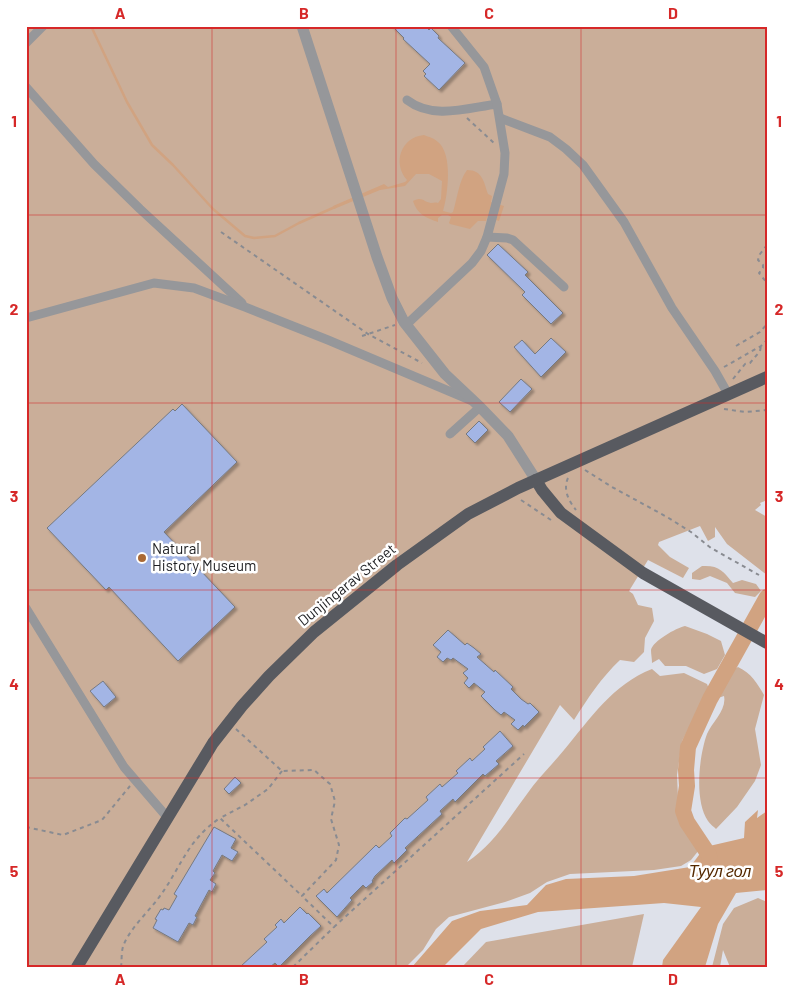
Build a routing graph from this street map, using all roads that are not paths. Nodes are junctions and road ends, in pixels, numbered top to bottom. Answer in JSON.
{"nodes":[{"id":1,"x":43,"y":26,"type":"edge"},
{"id":2,"x":302,"y":26,"type":"edge"},
{"id":3,"x":451,"y":26,"type":"edge"},
{"id":4,"x":26,"y":43,"type":"edge"},
{"id":5,"x":26,"y":87,"type":"edge"},
{"id":6,"x":407,"y":100,"type":"dead end"},
{"id":7,"x":497,"y":104,"type":"junction"},
{"id":8,"x":500,"y":118,"type":"junction"},
{"id":9,"x":487,"y":237,"type":"junction"},
{"id":10,"x":564,"y":287,"type":"dead end"},
{"id":11,"x":246,"y":307,"type":"junction"},
{"id":12,"x":26,"y":318,"type":"edge"},
{"id":13,"x":405,"y":323,"type":"junction"},
{"id":14,"x":767,"y":377,"type":"edge"},
{"id":15,"x":724,"y":394,"type":"junction"},
{"id":16,"x":478,"y":404,"type":"junction"},
{"id":17,"x":450,"y":434,"type":"dead end"},
{"id":18,"x":536,"y":480,"type":"junction"},
{"id":19,"x":26,"y":608,"type":"edge"},
{"id":20,"x":767,"y":643,"type":"edge"},
{"id":21,"x":167,"y":816,"type":"junction"},
{"id":22,"x":76,"y":967,"type":"edge"}],
"edges":[{"from":1,"to":4,"type":"street"},
{"from":2,"to":13,"type":"street"},
{"from":3,"to":7,"type":"street"},
{"from":5,"to":11,"type":"street"},
{"from":6,"to":7,"type":"street"},
{"from":7,"to":8,"type":"street"},
{"from":8,"to":9,"type":"street"},
{"from":8,"to":15,"type":"street"},
{"from":9,"to":10,"type":"street"},
{"from":9,"to":13,"type":"street"},
{"from":11,"to":12,"type":"street"},
{"from":11,"to":16,"type":"street"},
{"from":13,"to":16,"type":"street"},
{"from":14,"to":15,"type":"main road","name":"Dunjingarav Street"},
{"from":15,"to":18,"type":"main road","name":"Dunjingarav Street"},
{"from":16,"to":17,"type":"street"},
{"from":16,"to":18,"type":"street"},
{"from":18,"to":20,"type":"main road"},
{"from":18,"to":21,"type":"main road","name":"Dunjingarav Street"},
{"from":19,"to":21,"type":"street"},
{"from":21,"to":22,"type":"main road","name":"Dunjingarav Street"}]}
